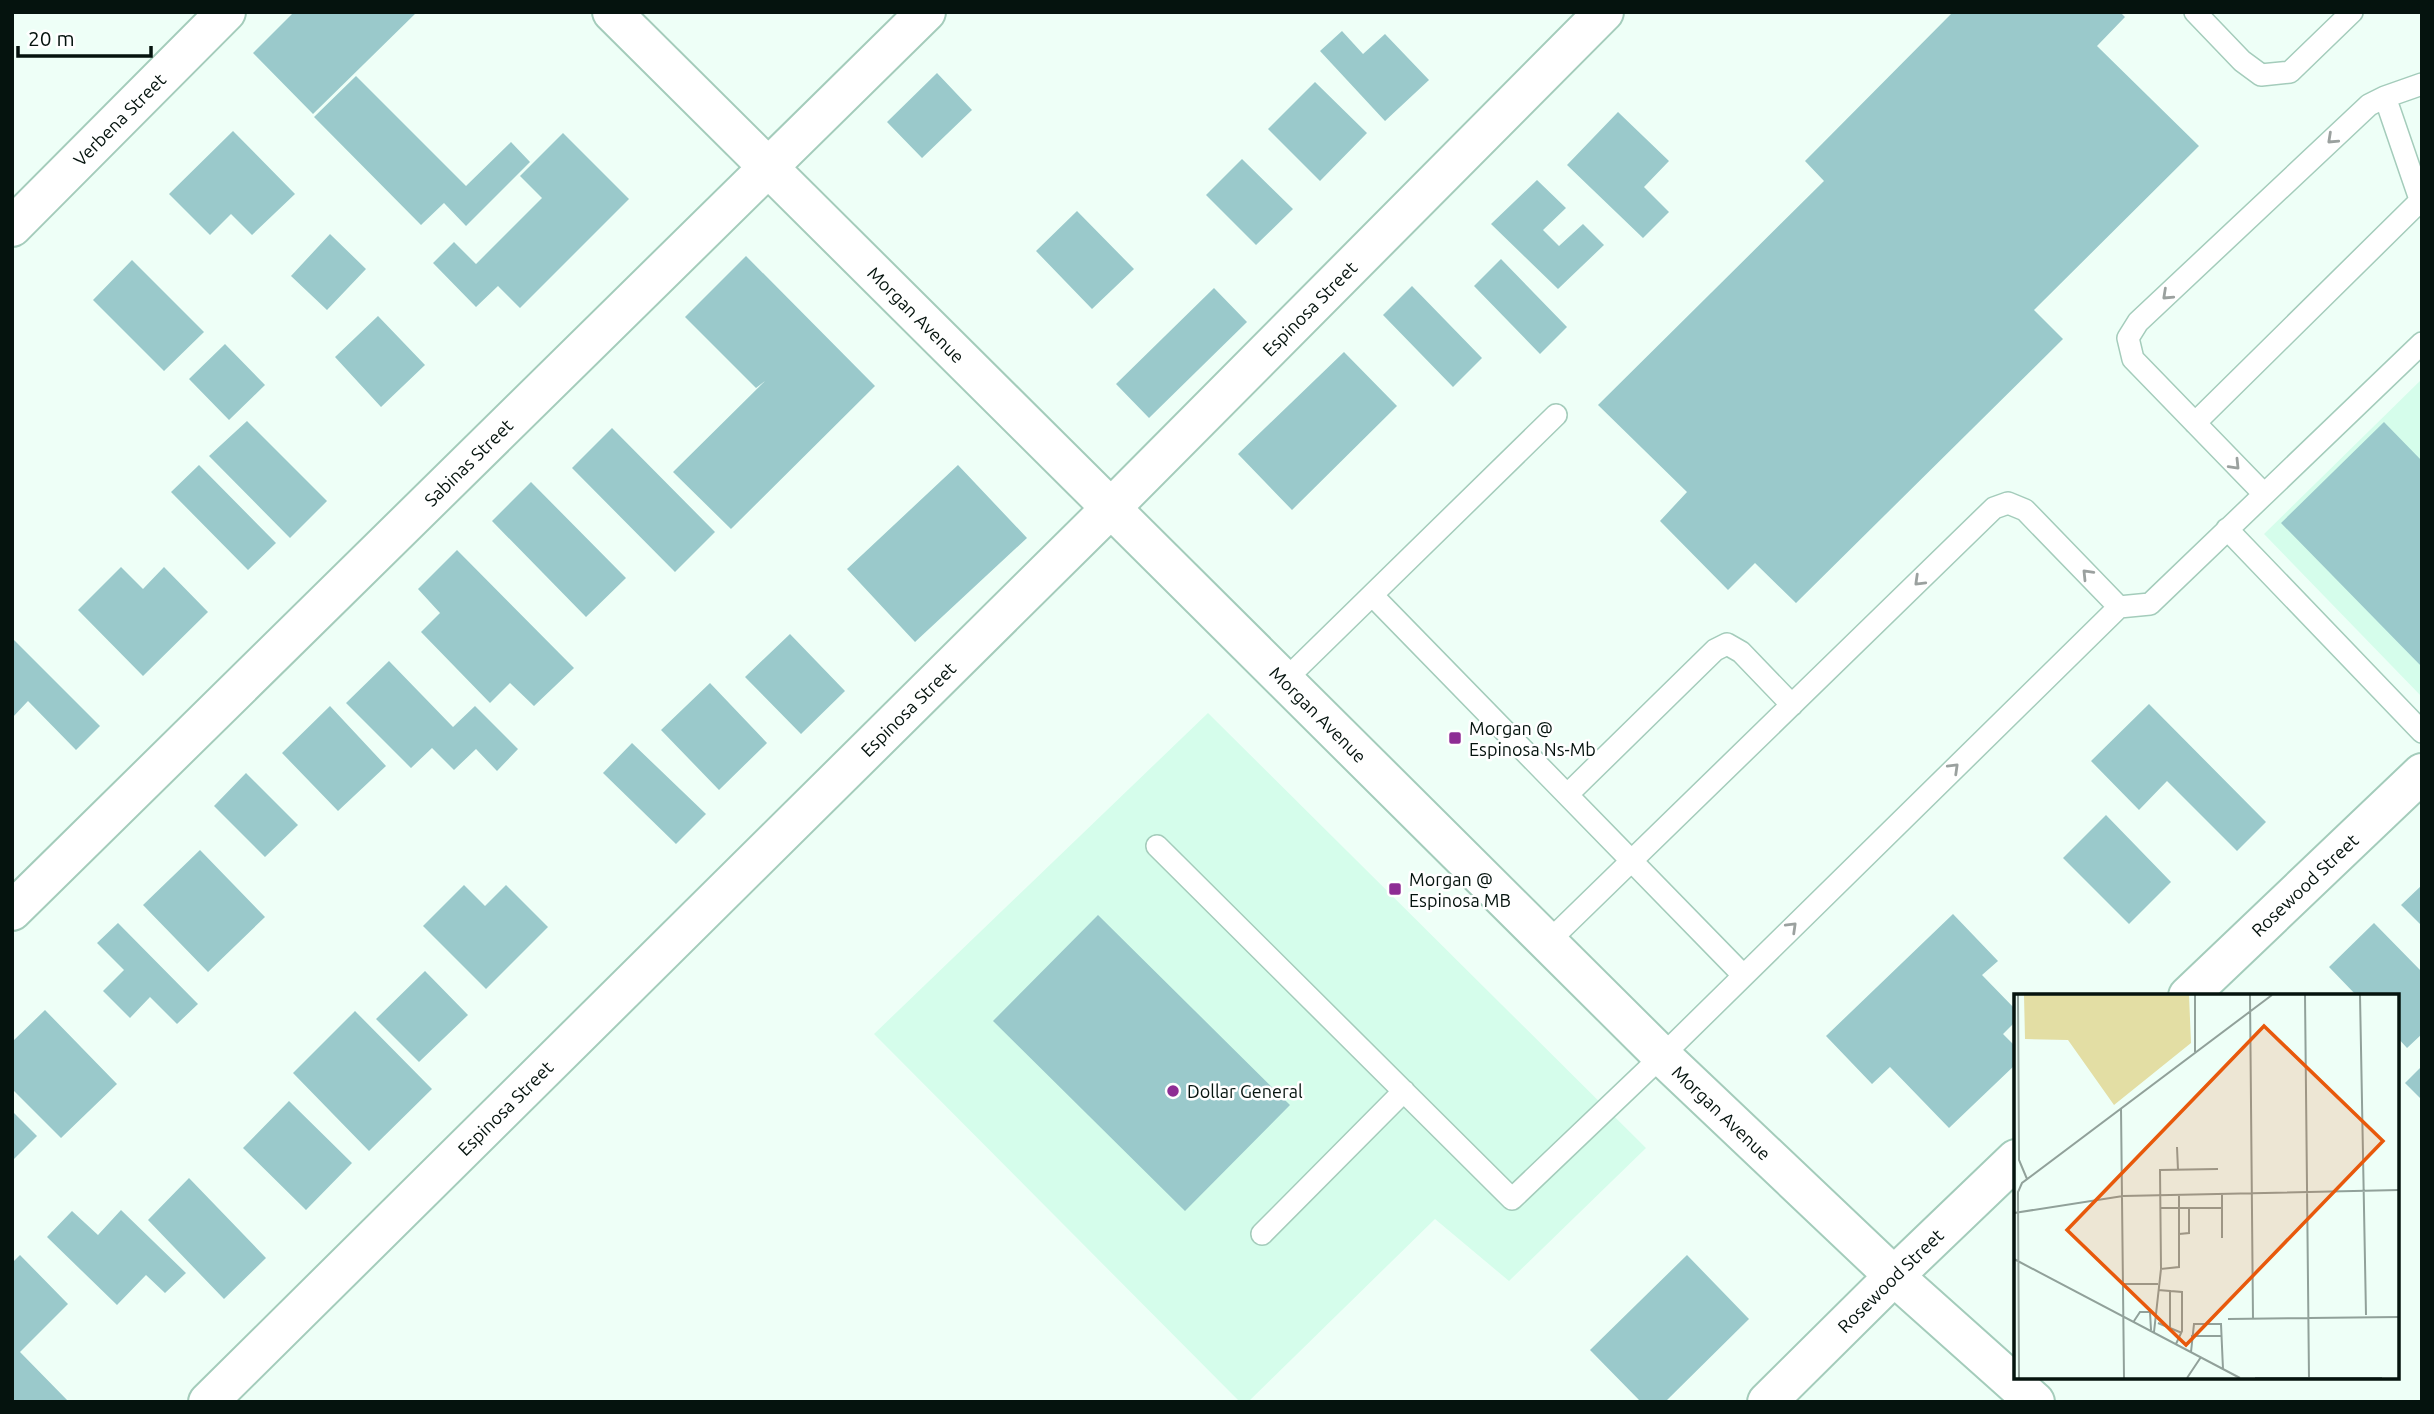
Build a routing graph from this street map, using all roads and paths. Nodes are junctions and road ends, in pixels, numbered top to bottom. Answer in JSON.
{"nodes":[{"id":1,"x":226,"y":12,"type":"edge"},
{"id":2,"x":612,"y":12,"type":"edge"},
{"id":3,"x":926,"y":12,"type":"edge"},
{"id":4,"x":1604,"y":12,"type":"edge"},
{"id":5,"x":2195,"y":12,"type":"edge"},
{"id":6,"x":2349,"y":13,"type":"edge"},
{"id":7,"x":2422,"y":85,"type":"edge"},
{"id":8,"x":2385,"y":97,"type":"junction"},
{"id":9,"x":768,"y":168,"type":"junction"},
{"id":10,"x":2421,"y":203,"type":"edge"},
{"id":11,"x":12,"y":227,"type":"edge"},
{"id":12,"x":2422,"y":343,"type":"edge"},
{"id":13,"x":1556,"y":415,"type":"dead end"},
{"id":14,"x":2195,"y":424,"type":"junction"},
{"id":15,"x":2264,"y":494,"type":"junction"},
{"id":16,"x":1111,"y":509,"type":"junction"},
{"id":17,"x":2227,"y":529,"type":"junction"},
{"id":18,"x":1372,"y":594,"type":"junction"},
{"id":19,"x":2119,"y":607,"type":"junction"},
{"id":20,"x":1283,"y":681,"type":"junction"},
{"id":21,"x":1792,"y":705,"type":"junction"},
{"id":22,"x":2422,"y":732,"type":"edge"},
{"id":23,"x":2422,"y":773,"type":"edge"},
{"id":24,"x":1568,"y":794,"type":"junction"},
{"id":25,"x":1157,"y":846,"type":"dead end"},
{"id":26,"x":1632,"y":860,"type":"junction"},
{"id":27,"x":12,"y":911,"type":"edge"},
{"id":28,"x":1547,"y":943,"type":"junction"},
{"id":29,"x":1743,"y":975,"type":"junction"},
{"id":30,"x":2190,"y":994,"type":"edge"},
{"id":31,"x":1662,"y":1056,"type":"junction"},
{"id":32,"x":1404,"y":1091,"type":"junction"},
{"id":33,"x":2014,"y":1161,"type":"edge"},
{"id":34,"x":1262,"y":1234,"type":"dead end"},
{"id":35,"x":1894,"y":1276,"type":"junction"},
{"id":36,"x":208,"y":1402,"type":"edge"},
{"id":37,"x":1767,"y":1402,"type":"edge"},
{"id":38,"x":2035,"y":1402,"type":"edge"}],
"edges":[{"from":1,"to":11,"type":"street","name":"Verbena Street"},
{"from":2,"to":9,"type":"street","name":"Morgan Avenue"},
{"from":3,"to":9,"type":"street","name":"Sabinas Street"},
{"from":4,"to":16,"type":"street","name":"Espinosa Street"},
{"from":5,"to":6,"type":"lane"},
{"from":7,"to":8,"type":"lane"},
{"from":8,"to":10,"type":"lane"},
{"from":8,"to":14,"type":"lane","one_way":true},
{"from":9,"to":16,"type":"street","name":"Morgan Avenue"},
{"from":9,"to":27,"type":"street","name":"Sabinas Street"},
{"from":10,"to":14,"type":"lane"},
{"from":12,"to":15,"type":"lane"},
{"from":13,"to":18,"type":"lane"},
{"from":14,"to":15,"type":"lane","one_way":true},
{"from":15,"to":17,"type":"lane"},
{"from":16,"to":20,"type":"street","name":"Morgan Avenue"},
{"from":16,"to":36,"type":"street","name":"Espinosa Street"},
{"from":17,"to":19,"type":"lane"},
{"from":17,"to":22,"type":"lane"},
{"from":18,"to":20,"type":"lane"},
{"from":18,"to":24,"type":"lane"},
{"from":19,"to":21,"type":"lane","one_way":true},
{"from":29,"to":19,"type":"lane","one_way":true},
{"from":20,"to":28,"type":"street","name":"Morgan Avenue"},
{"from":21,"to":24,"type":"lane"},
{"from":21,"to":26,"type":"lane"},
{"from":23,"to":30,"type":"street","name":"Rosewood Street"},
{"from":24,"to":26,"type":"lane"},
{"from":25,"to":32,"type":"lane"},
{"from":26,"to":28,"type":"lane"},
{"from":26,"to":29,"type":"lane"},
{"from":28,"to":31,"type":"street","name":"Morgan Avenue"},
{"from":29,"to":31,"type":"lane"},
{"from":31,"to":32,"type":"lane"},
{"from":31,"to":35,"type":"street","name":"Morgan Avenue"},
{"from":32,"to":34,"type":"lane"},
{"from":33,"to":35,"type":"street","name":"Rosewood Street"},
{"from":35,"to":37,"type":"street","name":"Rosewood Street"},
{"from":35,"to":38,"type":"street","name":"Morgan Avenue"}]}
